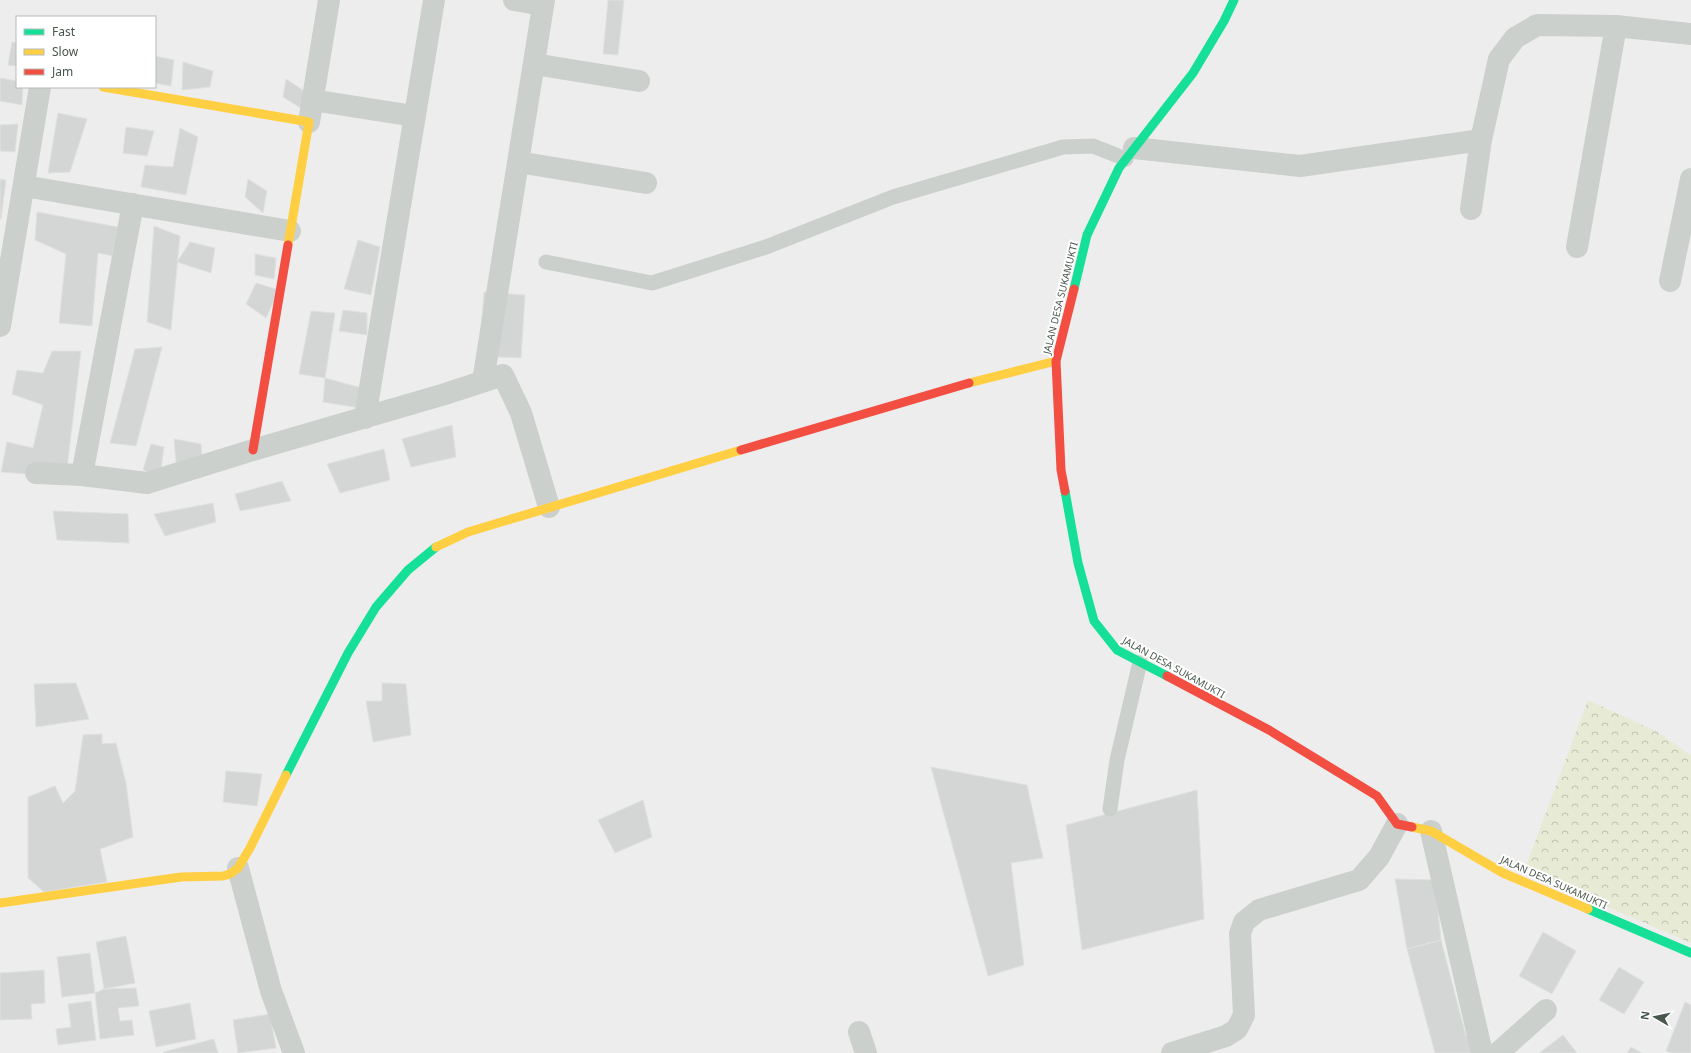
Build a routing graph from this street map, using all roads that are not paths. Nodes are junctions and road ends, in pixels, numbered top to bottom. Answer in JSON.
{"nodes":[{"id":1,"x":434,"y":0,"type":"edge"},
{"id":2,"x":514,"y":0,"type":"edge"},
{"id":3,"x":1234,"y":0,"type":"edge"},
{"id":4,"x":323,"y":1,"type":"edge"},
{"id":5,"x":544,"y":2,"type":"edge"},
{"id":6,"x":1616,"y":26,"type":"junction"},
{"id":7,"x":1691,"y":34,"type":"edge"},
{"id":8,"x":534,"y":64,"type":"junction"},
{"id":9,"x":639,"y":81,"type":"dead end"},
{"id":10,"x":40,"y":88,"type":"edge"},
{"id":11,"x":108,"y":88,"type":"edge"},
{"id":12,"x":312,"y":100,"type":"junction"},
{"id":13,"x":414,"y":116,"type":"junction"},
{"id":14,"x":309,"y":122,"type":"junction"},
{"id":15,"x":1481,"y":140,"type":"junction"},
{"id":16,"x":1130,"y":154,"type":"junction"},
{"id":17,"x":518,"y":162,"type":"junction"},
{"id":18,"x":1691,"y":179,"type":"edge"},
{"id":19,"x":646,"y":183,"type":"dead end"},
{"id":20,"x":24,"y":186,"type":"junction"},
{"id":21,"x":133,"y":204,"type":"junction"},
{"id":22,"x":1471,"y":209,"type":"dead end"},
{"id":23,"x":8,"y":231,"type":"edge"},
{"id":24,"x":290,"y":231,"type":"junction"},
{"id":25,"x":1577,"y":247,"type":"dead end"},
{"id":26,"x":546,"y":262,"type":"dead end"},
{"id":27,"x":1670,"y":281,"type":"dead end"},
{"id":28,"x":0,"y":326,"type":"edge"},
{"id":29,"x":1056,"y":361,"type":"junction"},
{"id":30,"x":483,"y":381,"type":"junction"},
{"id":31,"x":365,"y":418,"type":"junction"},
{"id":32,"x":253,"y":450,"type":"junction"},
{"id":33,"x":36,"y":473,"type":"dead end"},
{"id":34,"x":82,"y":475,"type":"junction"},
{"id":35,"x":549,"y":506,"type":"junction"},
{"id":36,"x":1140,"y":662,"type":"junction"},
{"id":37,"x":1110,"y":809,"type":"dead end"},
{"id":38,"x":1397,"y":824,"type":"junction"},
{"id":39,"x":1432,"y":831,"type":"junction"},
{"id":40,"x":238,"y":868,"type":"junction"},
{"id":41,"x":0,"y":903,"type":"edge"},
{"id":42,"x":1691,"y":953,"type":"edge"},
{"id":43,"x":1546,"y":1010,"type":"dead end"},
{"id":44,"x":859,"y":1032,"type":"dead end"},
{"id":45,"x":294,"y":1053,"type":"edge"},
{"id":46,"x":866,"y":1053,"type":"edge"},
{"id":47,"x":1172,"y":1053,"type":"edge"},
{"id":48,"x":1482,"y":1053,"type":"edge"},
{"id":49,"x":1498,"y":1053,"type":"edge"}],
"edges":[{"from":1,"to":13,"type":"street"},
{"from":2,"to":5,"type":"street"},
{"from":3,"to":16,"type":"street","name":"JALAN DESA SUKAMUKTI"},
{"from":4,"to":12,"type":"street"},
{"from":5,"to":8,"type":"street"},
{"from":6,"to":7,"type":"street"},
{"from":6,"to":15,"type":"street"},
{"from":6,"to":25,"type":"street"},
{"from":8,"to":9,"type":"street"},
{"from":8,"to":17,"type":"street"},
{"from":10,"to":20,"type":"street"},
{"from":11,"to":14,"type":"street"},
{"from":12,"to":13,"type":"street"},
{"from":12,"to":14,"type":"street"},
{"from":13,"to":31,"type":"street"},
{"from":14,"to":24,"type":"street"},
{"from":15,"to":16,"type":"street"},
{"from":15,"to":22,"type":"street"},
{"from":16,"to":26,"type":"lane"},
{"from":16,"to":29,"type":"street","name":"JALAN DESA SUKAMUKTI"},
{"from":17,"to":19,"type":"street"},
{"from":17,"to":30,"type":"street"},
{"from":18,"to":27,"type":"street"},
{"from":20,"to":21,"type":"street"},
{"from":20,"to":23,"type":"street"},
{"from":21,"to":24,"type":"street"},
{"from":21,"to":34,"type":"street"},
{"from":23,"to":28,"type":"street"},
{"from":24,"to":32,"type":"street"},
{"from":29,"to":35,"type":"street"},
{"from":29,"to":36,"type":"street","name":"JALAN DESA SUKAMUKTI"},
{"from":30,"to":31,"type":"street"},
{"from":30,"to":35,"type":"street"},
{"from":31,"to":32,"type":"street"},
{"from":32,"to":34,"type":"street"},
{"from":33,"to":34,"type":"street"},
{"from":35,"to":40,"type":"street"},
{"from":36,"to":37,"type":"lane"},
{"from":36,"to":38,"type":"street","name":"JALAN DESA SUKAMUKTI"},
{"from":38,"to":39,"type":"street","name":"JALAN DESA SUKAMUKTI"},
{"from":38,"to":47,"type":"street"},
{"from":39,"to":42,"type":"street","name":"JALAN DESA SUKAMUKTI"},
{"from":39,"to":48,"type":"street"},
{"from":40,"to":41,"type":"street"},
{"from":40,"to":45,"type":"street"},
{"from":43,"to":49,"type":"street"},
{"from":44,"to":46,"type":"street"}]}
